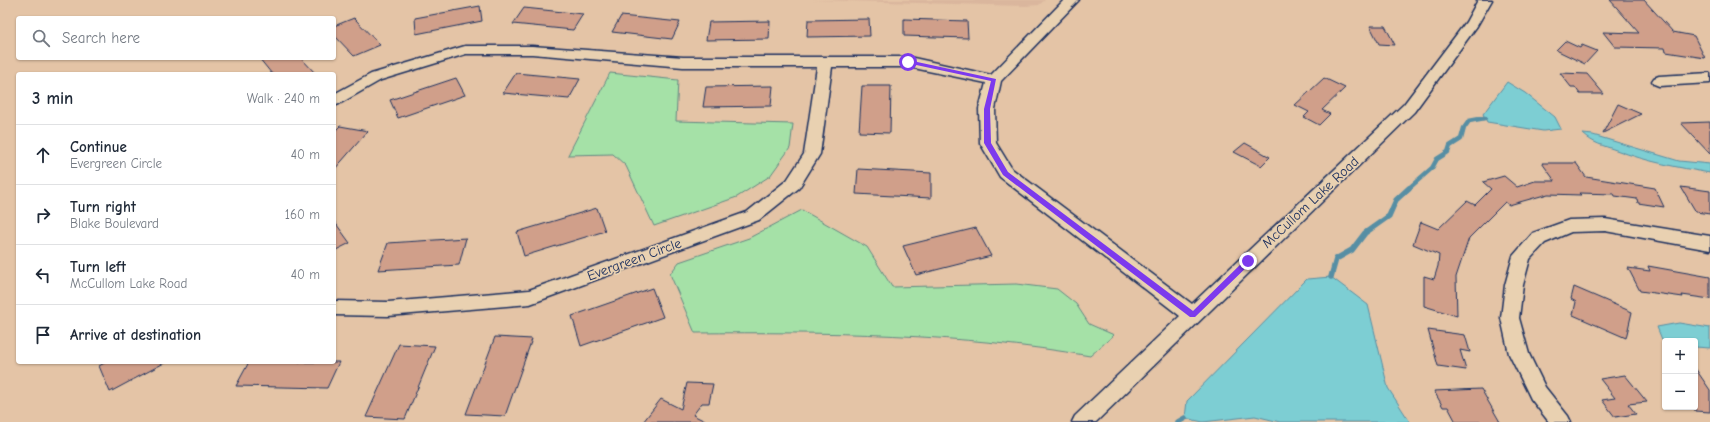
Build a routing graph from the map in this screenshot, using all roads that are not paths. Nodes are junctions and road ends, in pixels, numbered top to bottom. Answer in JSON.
{"nodes":[{"id":1,"x":1072,"y":0,"type":"edge"},
{"id":2,"x":1485,"y":0,"type":"edge"},
{"id":3,"x":825,"y":62,"type":"junction"},
{"id":4,"x":1710,"y":78,"type":"edge"},
{"id":5,"x":994,"y":80,"type":"junction"},
{"id":6,"x":1659,"y":82,"type":"dead end"},
{"id":7,"x":336,"y":100,"type":"edge"},
{"id":8,"x":1710,"y":243,"type":"edge"},
{"id":9,"x":336,"y":308,"type":"edge"},
{"id":10,"x":1193,"y":315,"type":"junction"},
{"id":11,"x":1082,"y":422,"type":"edge"},
{"id":12,"x":1561,"y":422,"type":"edge"}],
"edges":[{"from":1,"to":5,"type":"street"},
{"from":2,"to":10,"type":"street","name":"McCullom Lake Road"},
{"from":3,"to":5,"type":"street"},
{"from":3,"to":7,"type":"street"},
{"from":3,"to":9,"type":"street","name":"Evergreen Circle"},
{"from":4,"to":6,"type":"street"},
{"from":5,"to":10,"type":"street"},
{"from":8,"to":12,"type":"street"},
{"from":10,"to":11,"type":"street","name":"McCullom Lake Road"}]}
